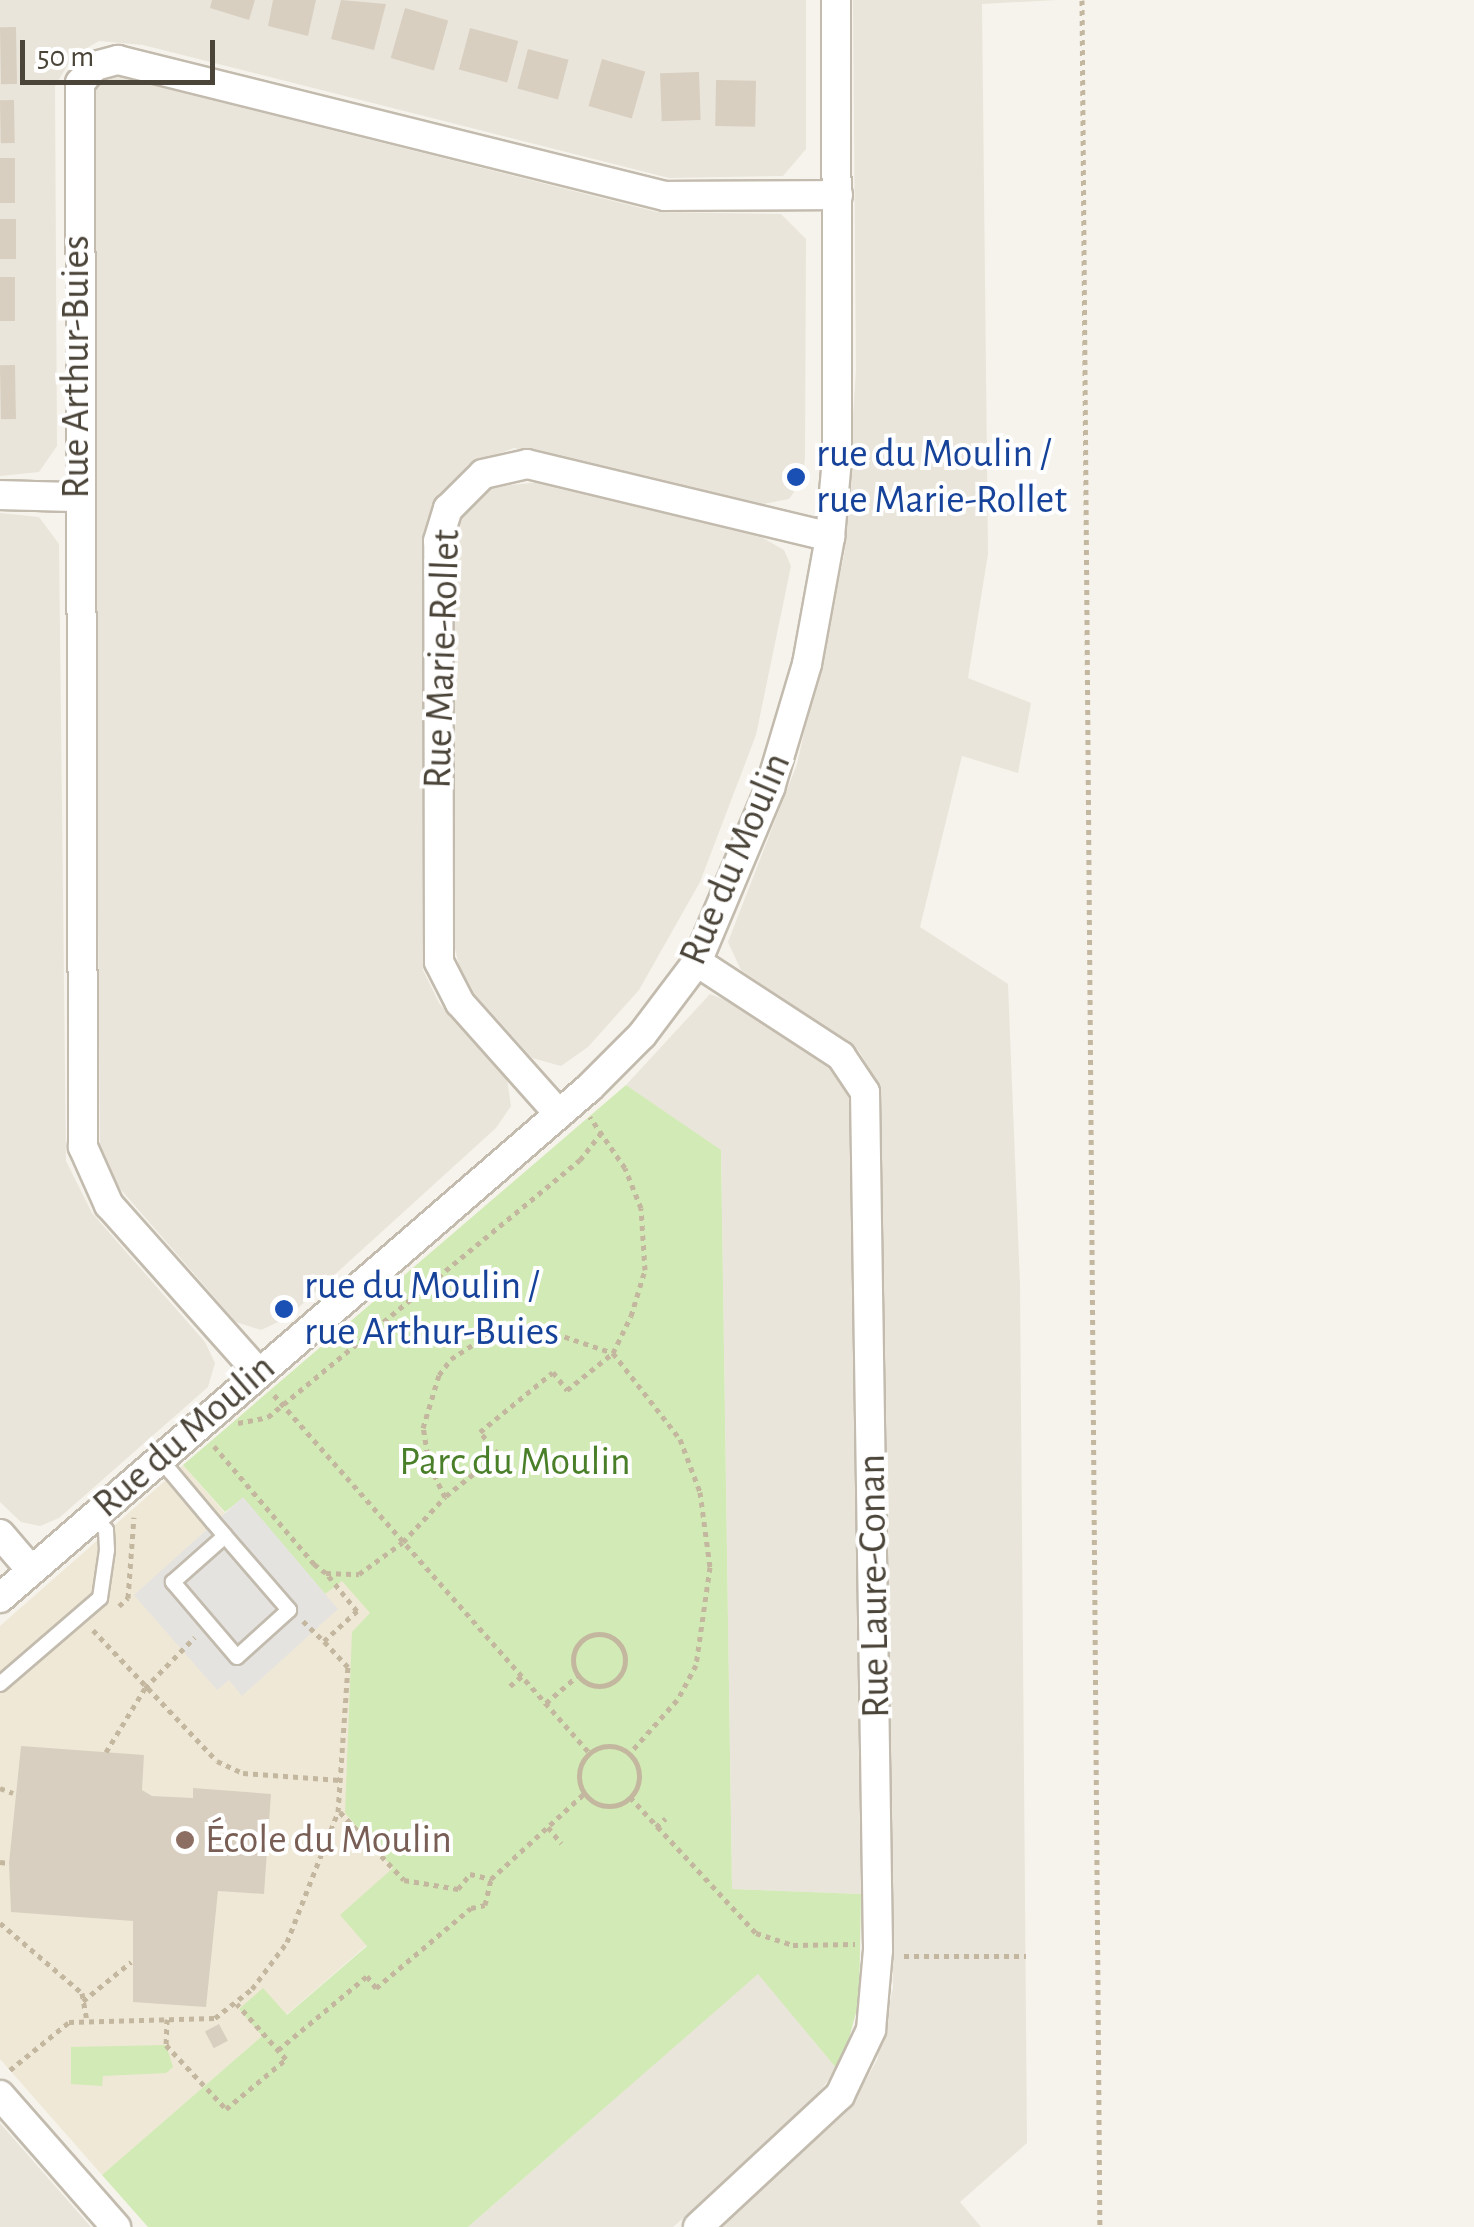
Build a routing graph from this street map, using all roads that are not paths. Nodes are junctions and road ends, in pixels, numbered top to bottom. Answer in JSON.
{"nodes":[{"id":1,"x":836,"y":0,"type":"edge"},
{"id":2,"x":838,"y":196,"type":"junction"},
{"id":3,"x":0,"y":495,"type":"edge"},
{"id":4,"x":77,"y":496,"type":"junction"},
{"id":5,"x":830,"y":537,"type":"junction"},
{"id":6,"x":697,"y":962,"type":"junction"},
{"id":7,"x":573,"y":1114,"type":"junction"},
{"id":8,"x":262,"y":1380,"type":"junction"},
{"id":9,"x":159,"y":1458,"type":"junction"},
{"id":10,"x":92,"y":1516,"type":"junction"},
{"id":11,"x":0,"y":1534,"type":"edge"},
{"id":12,"x":225,"y":1536,"type":"junction"},
{"id":13,"x":32,"y":1570,"type":"junction"},
{"id":14,"x":0,"y":1598,"type":"edge"},
{"id":15,"x":0,"y":1684,"type":"edge"},
{"id":16,"x":4,"y":2084,"type":"edge"},
{"id":17,"x":116,"y":2227,"type":"edge"},
{"id":18,"x":698,"y":2227,"type":"edge"}],
"edges":[{"from":1,"to":2,"type":"street","name":"Rue du Moulin"},
{"from":2,"to":4,"type":"street","name":"Rue Arthur-Buies"},
{"from":2,"to":5,"type":"street","name":"Rue du Moulin"},
{"from":3,"to":4,"type":"street"},
{"from":4,"to":8,"type":"street","name":"Rue Arthur-Buies"},
{"from":5,"to":6,"type":"street","name":"Rue du Moulin"},
{"from":5,"to":7,"type":"street","name":"Rue Marie-Rollet"},
{"from":6,"to":7,"type":"street","name":"Rue du Moulin"},
{"from":6,"to":18,"type":"street","name":"Rue Laure-Conan"},
{"from":7,"to":8,"type":"street","name":"Rue du Moulin"},
{"from":8,"to":9,"type":"street","name":"Rue du Moulin"},
{"from":9,"to":10,"type":"street","name":"Rue du Moulin"},
{"from":9,"to":12,"type":"lane"},
{"from":10,"to":13,"type":"street","name":"Rue du Moulin"},
{"from":10,"to":15,"type":"lane"},
{"from":11,"to":13,"type":"street"},
{"from":12,"to":12,"type":"lane"},
{"from":13,"to":14,"type":"street","name":"Rue du Moulin"},
{"from":16,"to":17,"type":"street"}]}
